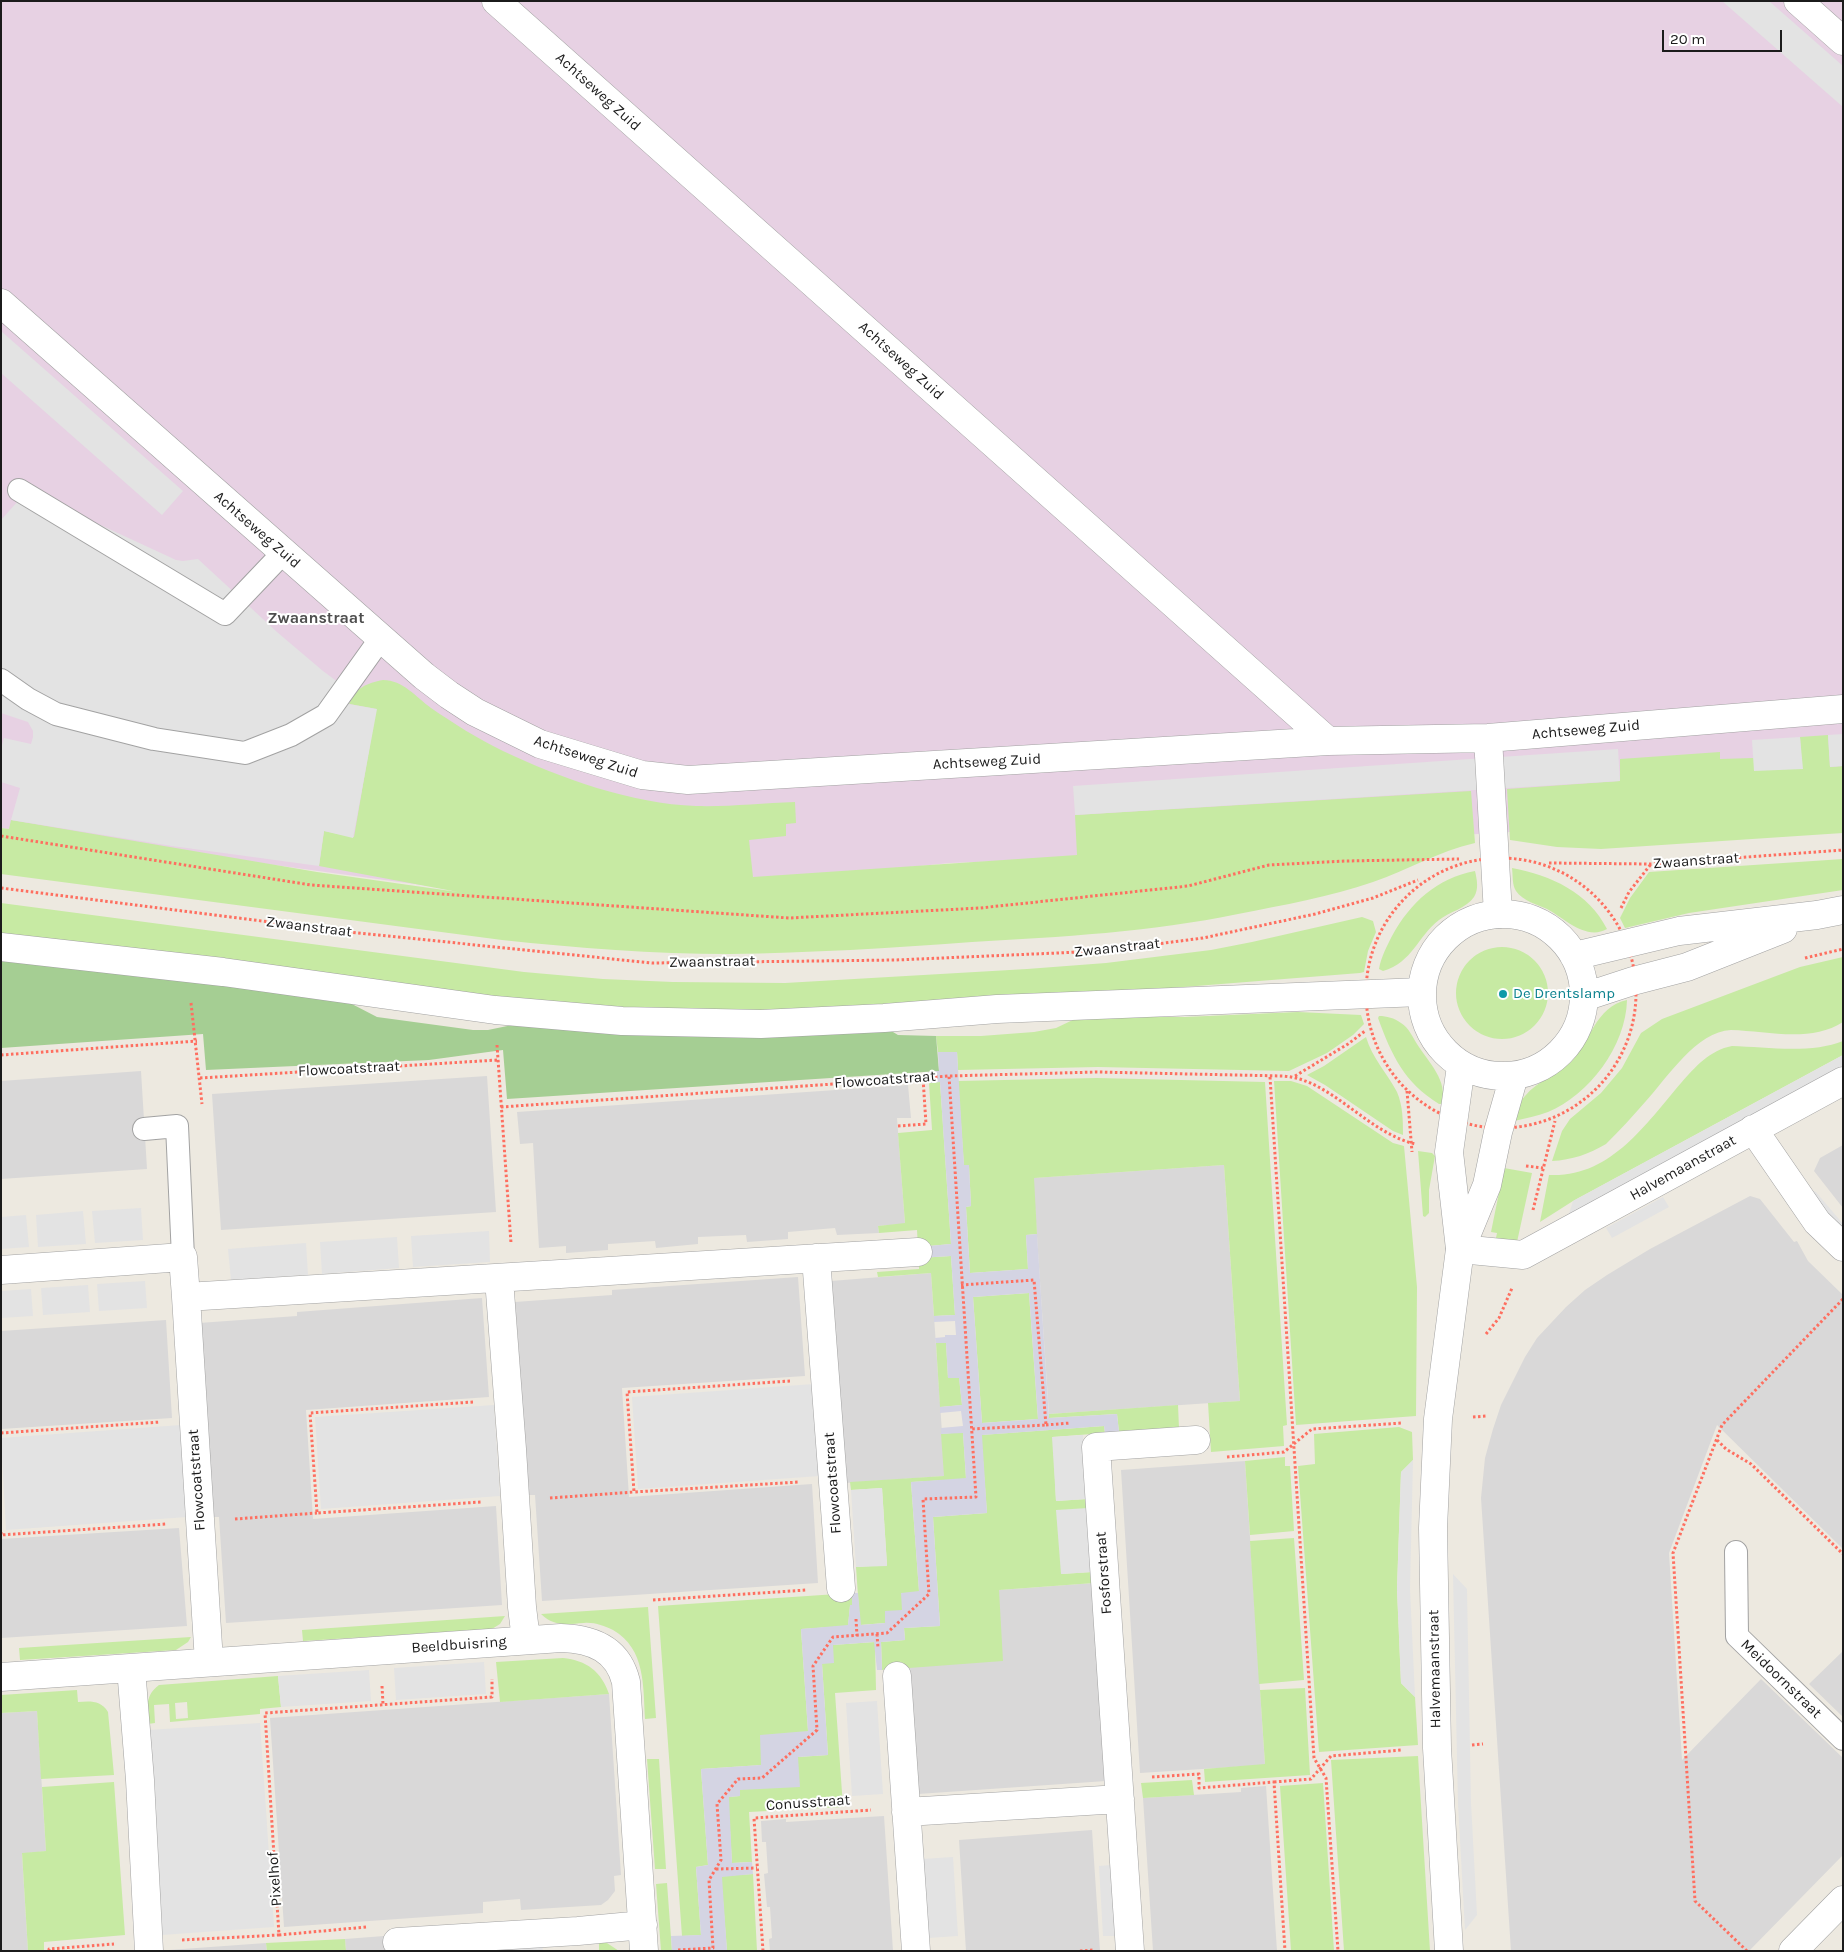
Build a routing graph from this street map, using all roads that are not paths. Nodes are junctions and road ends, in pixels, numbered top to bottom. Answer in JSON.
{"nodes":[{"id":1,"x":496,"y":1,"type":"edge"},
{"id":2,"x":1798,"y":1,"type":"edge"},
{"id":3,"x":1843,"y":41,"type":"edge"},
{"id":4,"x":1,"y":303,"type":"edge"},
{"id":5,"x":20,"y":490,"type":"dead end"},
{"id":6,"x":283,"y":553,"type":"junction"},
{"id":7,"x":381,"y":638,"type":"junction"},
{"id":8,"x":1,"y":680,"type":"edge"},
{"id":9,"x":1843,"y":709,"type":"edge"},
{"id":10,"x":1488,"y":738,"type":"junction"},
{"id":11,"x":1328,"y":741,"type":"junction"},
{"id":12,"x":1830,"y":913,"type":"edge"},
{"id":13,"x":1498,"y":914,"type":"junction"},
{"id":14,"x":1,"y":947,"type":"edge"},
{"id":15,"x":1574,"y":956,"type":"junction"},
{"id":16,"x":1422,"y":992,"type":"junction"},
{"id":17,"x":1584,"y":997,"type":"junction"},
{"id":18,"x":1461,"y":1066,"type":"junction"},
{"id":19,"x":1514,"y":1076,"type":"junction"},
{"id":20,"x":1843,"y":1081,"type":"edge"},
{"id":21,"x":144,"y":1129,"type":"dead end"},
{"id":22,"x":1753,"y":1129,"type":"junction"},
{"id":23,"x":1843,"y":1247,"type":"edge"},
{"id":24,"x":1460,"y":1249,"type":"junction"},
{"id":25,"x":918,"y":1252,"type":"dead end"},
{"id":26,"x":183,"y":1257,"type":"junction"},
{"id":27,"x":816,"y":1258,"type":"junction"},
{"id":28,"x":1,"y":1270,"type":"edge"},
{"id":29,"x":506,"y":1279,"type":"junction"},
{"id":30,"x":186,"y":1298,"type":"junction"},
{"id":31,"x":1196,"y":1440,"type":"road end"},
{"id":32,"x":1736,"y":1552,"type":"dead end"},
{"id":33,"x":841,"y":1588,"type":"road end"},
{"id":34,"x":526,"y":1640,"type":"junction"},
{"id":35,"x":209,"y":1662,"type":"junction"},
{"id":36,"x":131,"y":1668,"type":"junction"},
{"id":37,"x":897,"y":1676,"type":"dead end"},
{"id":38,"x":1,"y":1677,"type":"edge"},
{"id":39,"x":1843,"y":1739,"type":"edge"},
{"id":40,"x":1120,"y":1800,"type":"junction"},
{"id":41,"x":906,"y":1812,"type":"junction"},
{"id":42,"x":1843,"y":1900,"type":"edge"},
{"id":43,"x":643,"y":1938,"type":"edge"},
{"id":44,"x":397,"y":1942,"type":"dead end"},
{"id":45,"x":457,"y":1945,"type":"edge"},
{"id":46,"x":149,"y":1951,"type":"edge"},
{"id":47,"x":916,"y":1951,"type":"edge"},
{"id":48,"x":1130,"y":1951,"type":"edge"},
{"id":49,"x":1448,"y":1951,"type":"edge"},
{"id":50,"x":1793,"y":1951,"type":"edge"}],
"edges":[{"from":1,"to":11,"type":"street","name":"Achtseweg Zuid"},
{"from":2,"to":3,"type":"street"},
{"from":4,"to":6,"type":"street","name":"Achtseweg Zuid"},
{"from":5,"to":6,"type":"lane"},
{"from":6,"to":7,"type":"street","name":"Achtseweg Zuid"},
{"from":7,"to":8,"type":"lane"},
{"from":7,"to":11,"type":"street","name":"Achtseweg Zuid"},
{"from":9,"to":10,"type":"street","name":"Achtseweg Zuid"},
{"from":10,"to":11,"type":"street","name":"Achtseweg Zuid"},
{"from":10,"to":13,"type":"street"},
{"from":12,"to":15,"type":"street"},
{"from":12,"to":17,"type":"street"},
{"from":13,"to":15,"type":"street"},
{"from":13,"to":16,"type":"street"},
{"from":14,"to":16,"type":"street"},
{"from":15,"to":17,"type":"street"},
{"from":16,"to":18,"type":"street"},
{"from":17,"to":19,"type":"street"},
{"from":18,"to":19,"type":"street"},
{"from":18,"to":24,"type":"street","name":"Halvemaanstraat"},
{"from":19,"to":24,"type":"street","name":"Halvemaanstraat"},
{"from":20,"to":22,"type":"street","name":"Halvemaanstraat"},
{"from":21,"to":26,"type":"lane"},
{"from":22,"to":23,"type":"street"},
{"from":22,"to":24,"type":"street","name":"Halvemaanstraat"},
{"from":24,"to":49,"type":"street","name":"Halvemaanstraat"},
{"from":25,"to":27,"type":"street"},
{"from":26,"to":28,"type":"street"},
{"from":26,"to":30,"type":"street","name":"Flowcoatstraat"},
{"from":27,"to":29,"type":"street"},
{"from":27,"to":33,"type":"street","name":"Flowcoatstraat"},
{"from":29,"to":30,"type":"street"},
{"from":29,"to":34,"type":"street"},
{"from":30,"to":35,"type":"street","name":"Flowcoatstraat"},
{"from":31,"to":40,"type":"street","name":"Fosforstraat"},
{"from":32,"to":39,"type":"lane","name":"Meidoornstraat"},
{"from":34,"to":35,"type":"street","name":"Beeldbuisring"},
{"from":34,"to":43,"type":"street","name":"Beeldbuisring"},
{"from":35,"to":36,"type":"street","name":"Beeldbuisring"},
{"from":36,"to":38,"type":"street","name":"Beeldbuisring"},
{"from":36,"to":46,"type":"street"},
{"from":37,"to":41,"type":"street"},
{"from":40,"to":41,"type":"street"},
{"from":40,"to":48,"type":"street","name":"Fosforstraat"},
{"from":41,"to":47,"type":"street"},
{"from":42,"to":50,"type":"street"},
{"from":43,"to":45,"type":"street"},
{"from":44,"to":45,"type":"street"}]}
